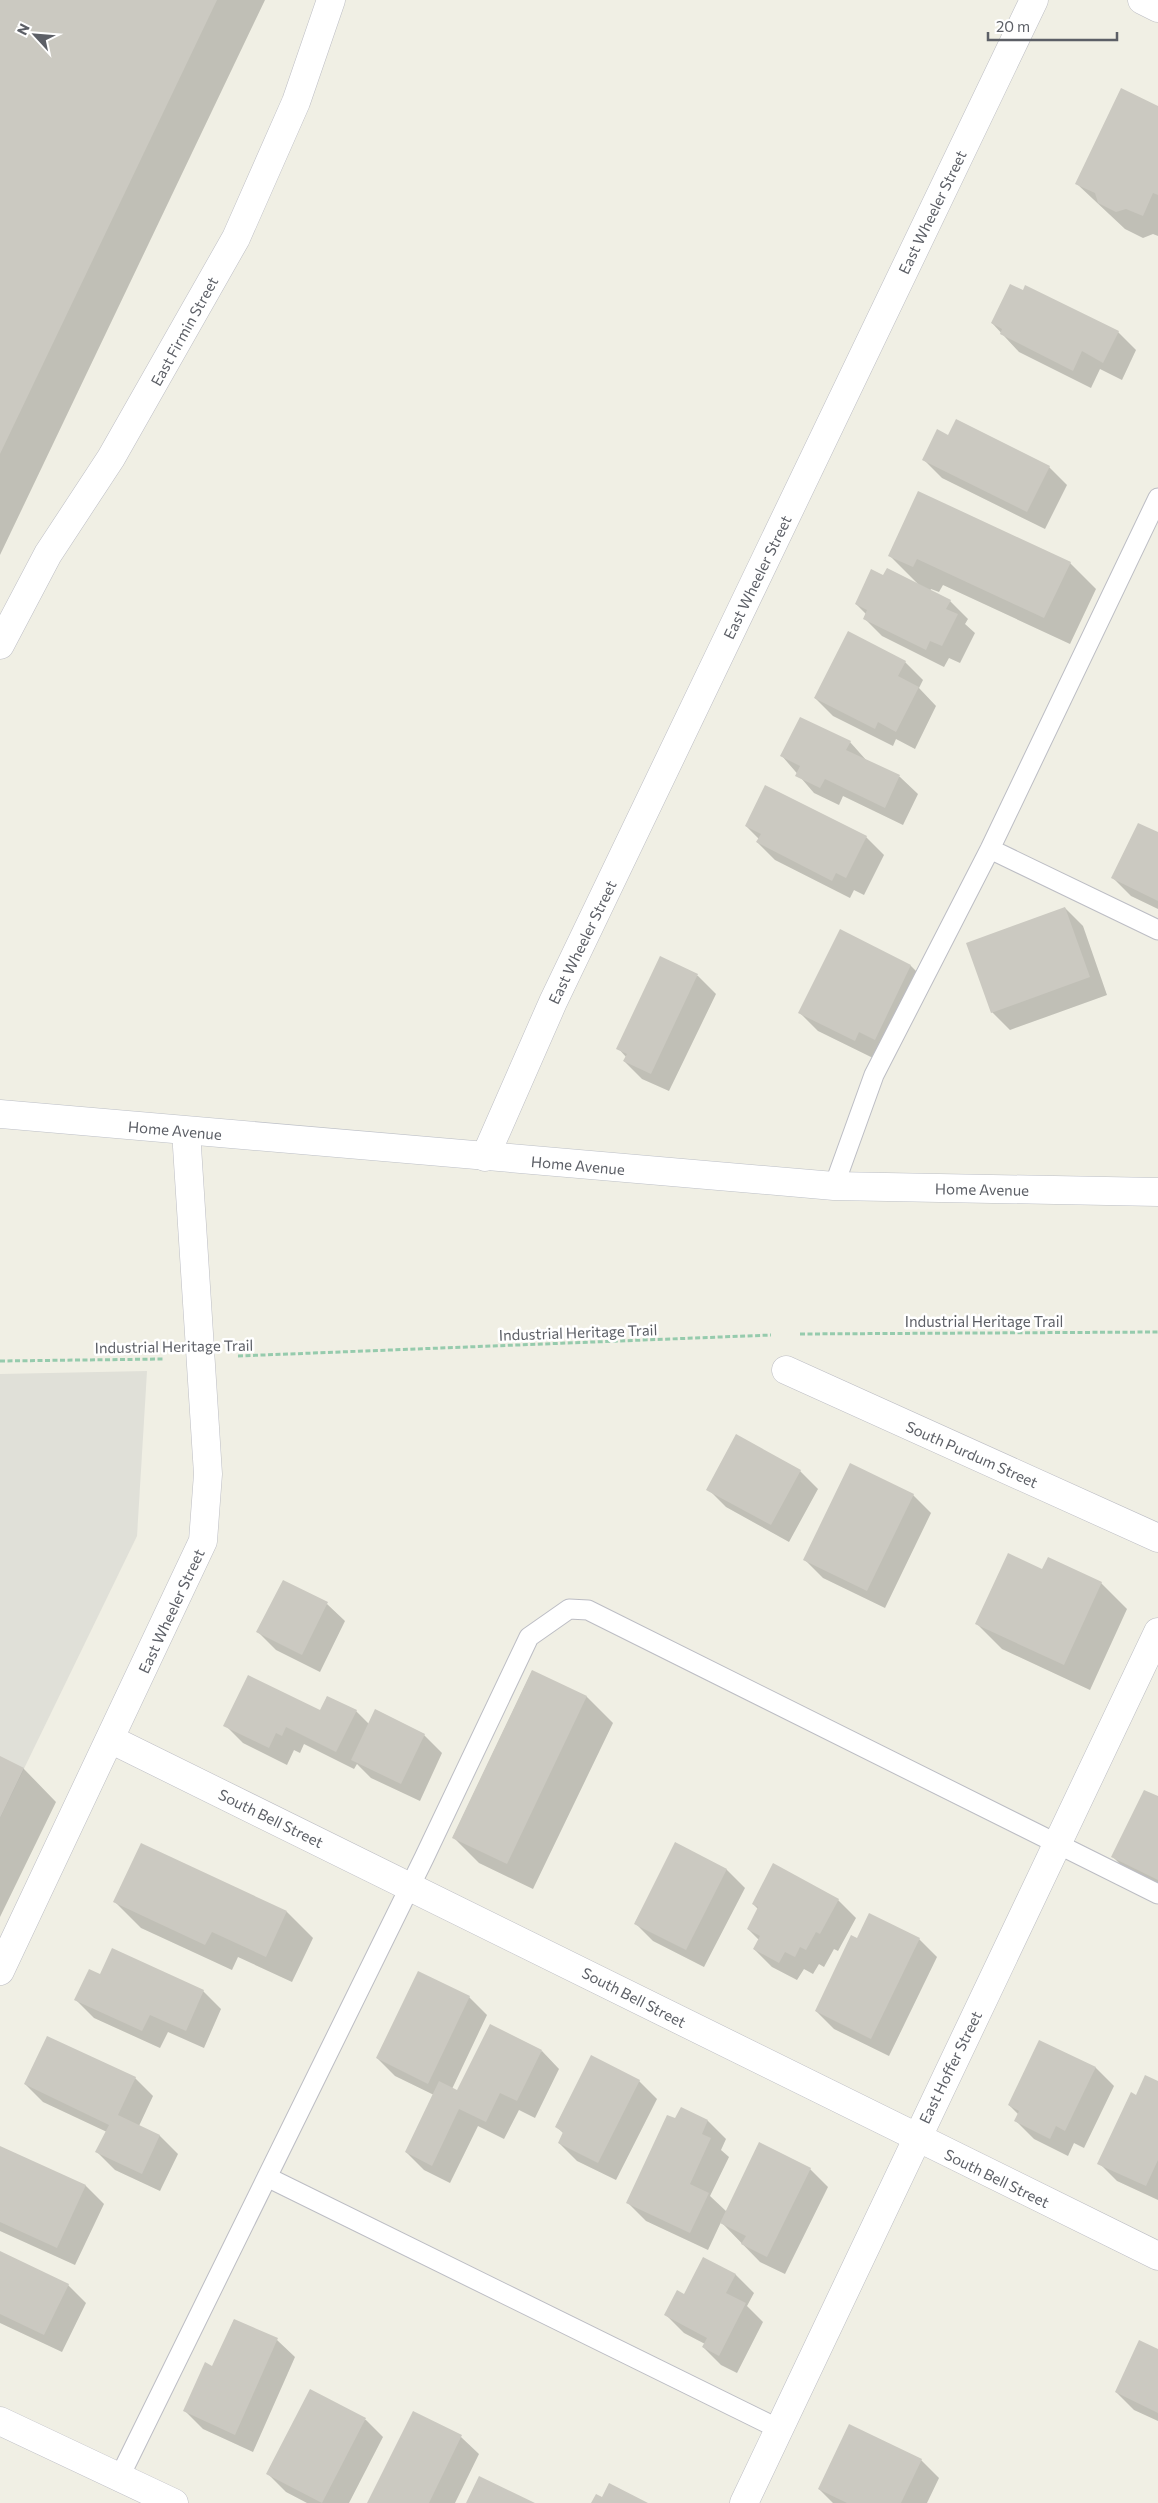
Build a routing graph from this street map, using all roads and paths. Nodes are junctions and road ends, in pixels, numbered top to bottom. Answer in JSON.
{"nodes":[{"id":1,"x":331,"y":0,"type":"edge"},
{"id":2,"x":1034,"y":0,"type":"edge"},
{"id":3,"x":1142,"y":0,"type":"edge"},
{"id":4,"x":1158,"y":8,"type":"edge"},
{"id":5,"x":1158,"y":498,"type":"edge"},
{"id":6,"x":0,"y":644,"type":"edge"},
{"id":7,"x":990,"y":849,"type":"junction"},
{"id":8,"x":1158,"y":930,"type":"edge"},
{"id":9,"x":0,"y":1114,"type":"edge"},
{"id":10,"x":186,"y":1131,"type":"junction"},
{"id":11,"x":485,"y":1157,"type":"junction"},
{"id":12,"x":834,"y":1186,"type":"junction"},
{"id":13,"x":1158,"y":1192,"type":"edge"},
{"id":14,"x":1158,"y":1332,"type":"edge"},
{"id":15,"x":794,"y":1334,"type":"dead end"},
{"id":16,"x":774,"y":1335,"type":"dead end"},
{"id":17,"x":202,"y":1358,"type":"junction"},
{"id":18,"x":0,"y":1361,"type":"edge"},
{"id":19,"x":786,"y":1370,"type":"dead end"},
{"id":20,"x":1158,"y":1538,"type":"edge"},
{"id":21,"x":1158,"y":1632,"type":"edge"},
{"id":22,"x":110,"y":1739,"type":"junction"},
{"id":23,"x":1058,"y":1844,"type":"junction"},
{"id":24,"x":411,"y":1885,"type":"junction"},
{"id":25,"x":1158,"y":1894,"type":"edge"},
{"id":26,"x":0,"y":1970,"type":"edge"},
{"id":27,"x":916,"y":2138,"type":"junction"},
{"id":28,"x":267,"y":2176,"type":"junction"},
{"id":29,"x":1158,"y":2256,"type":"edge"},
{"id":30,"x":0,"y":2421,"type":"edge"},
{"id":31,"x":779,"y":2429,"type":"junction"},
{"id":32,"x":120,"y":2476,"type":"junction"},
{"id":33,"x":174,"y":2503,"type":"edge"},
{"id":34,"x":744,"y":2503,"type":"edge"}],
"edges":[{"from":1,"to":6,"type":"street","name":"East Firmin Street"},
{"from":2,"to":11,"type":"street","name":"East Wheeler Street"},
{"from":3,"to":4,"type":"street"},
{"from":5,"to":7,"type":"lane"},
{"from":7,"to":8,"type":"lane"},
{"from":7,"to":12,"type":"lane"},
{"from":9,"to":10,"type":"street","name":"Home Avenue"},
{"from":10,"to":11,"type":"street","name":"Home Avenue"},
{"from":10,"to":17,"type":"street","name":"East Wheeler Street"},
{"from":11,"to":12,"type":"street","name":"Home Avenue"},
{"from":12,"to":13,"type":"street","name":"Home Avenue"},
{"from":14,"to":15,"type":"path","name":"Industrial Heritage Trail"},
{"from":16,"to":17,"type":"path","name":"Industrial Heritage Trail"},
{"from":17,"to":18,"type":"path","name":"Industrial Heritage Trail"},
{"from":17,"to":22,"type":"street","name":"East Wheeler Street"},
{"from":19,"to":20,"type":"street","name":"South Purdum Street"},
{"from":21,"to":23,"type":"street","name":"East Hoffer Street"},
{"from":22,"to":24,"type":"street","name":"South Bell Street"},
{"from":22,"to":26,"type":"street","name":"East Wheeler Street"},
{"from":23,"to":24,"type":"lane"},
{"from":23,"to":25,"type":"lane"},
{"from":23,"to":27,"type":"street","name":"East Hoffer Street"},
{"from":24,"to":27,"type":"street","name":"South Bell Street"},
{"from":24,"to":28,"type":"lane"},
{"from":27,"to":29,"type":"street","name":"South Bell Street"},
{"from":27,"to":31,"type":"street","name":"East Hoffer Street"},
{"from":28,"to":31,"type":"lane"},
{"from":28,"to":32,"type":"lane"},
{"from":30,"to":32,"type":"street"},
{"from":31,"to":34,"type":"street","name":"East Hoffer Street"},
{"from":32,"to":33,"type":"street"}]}
